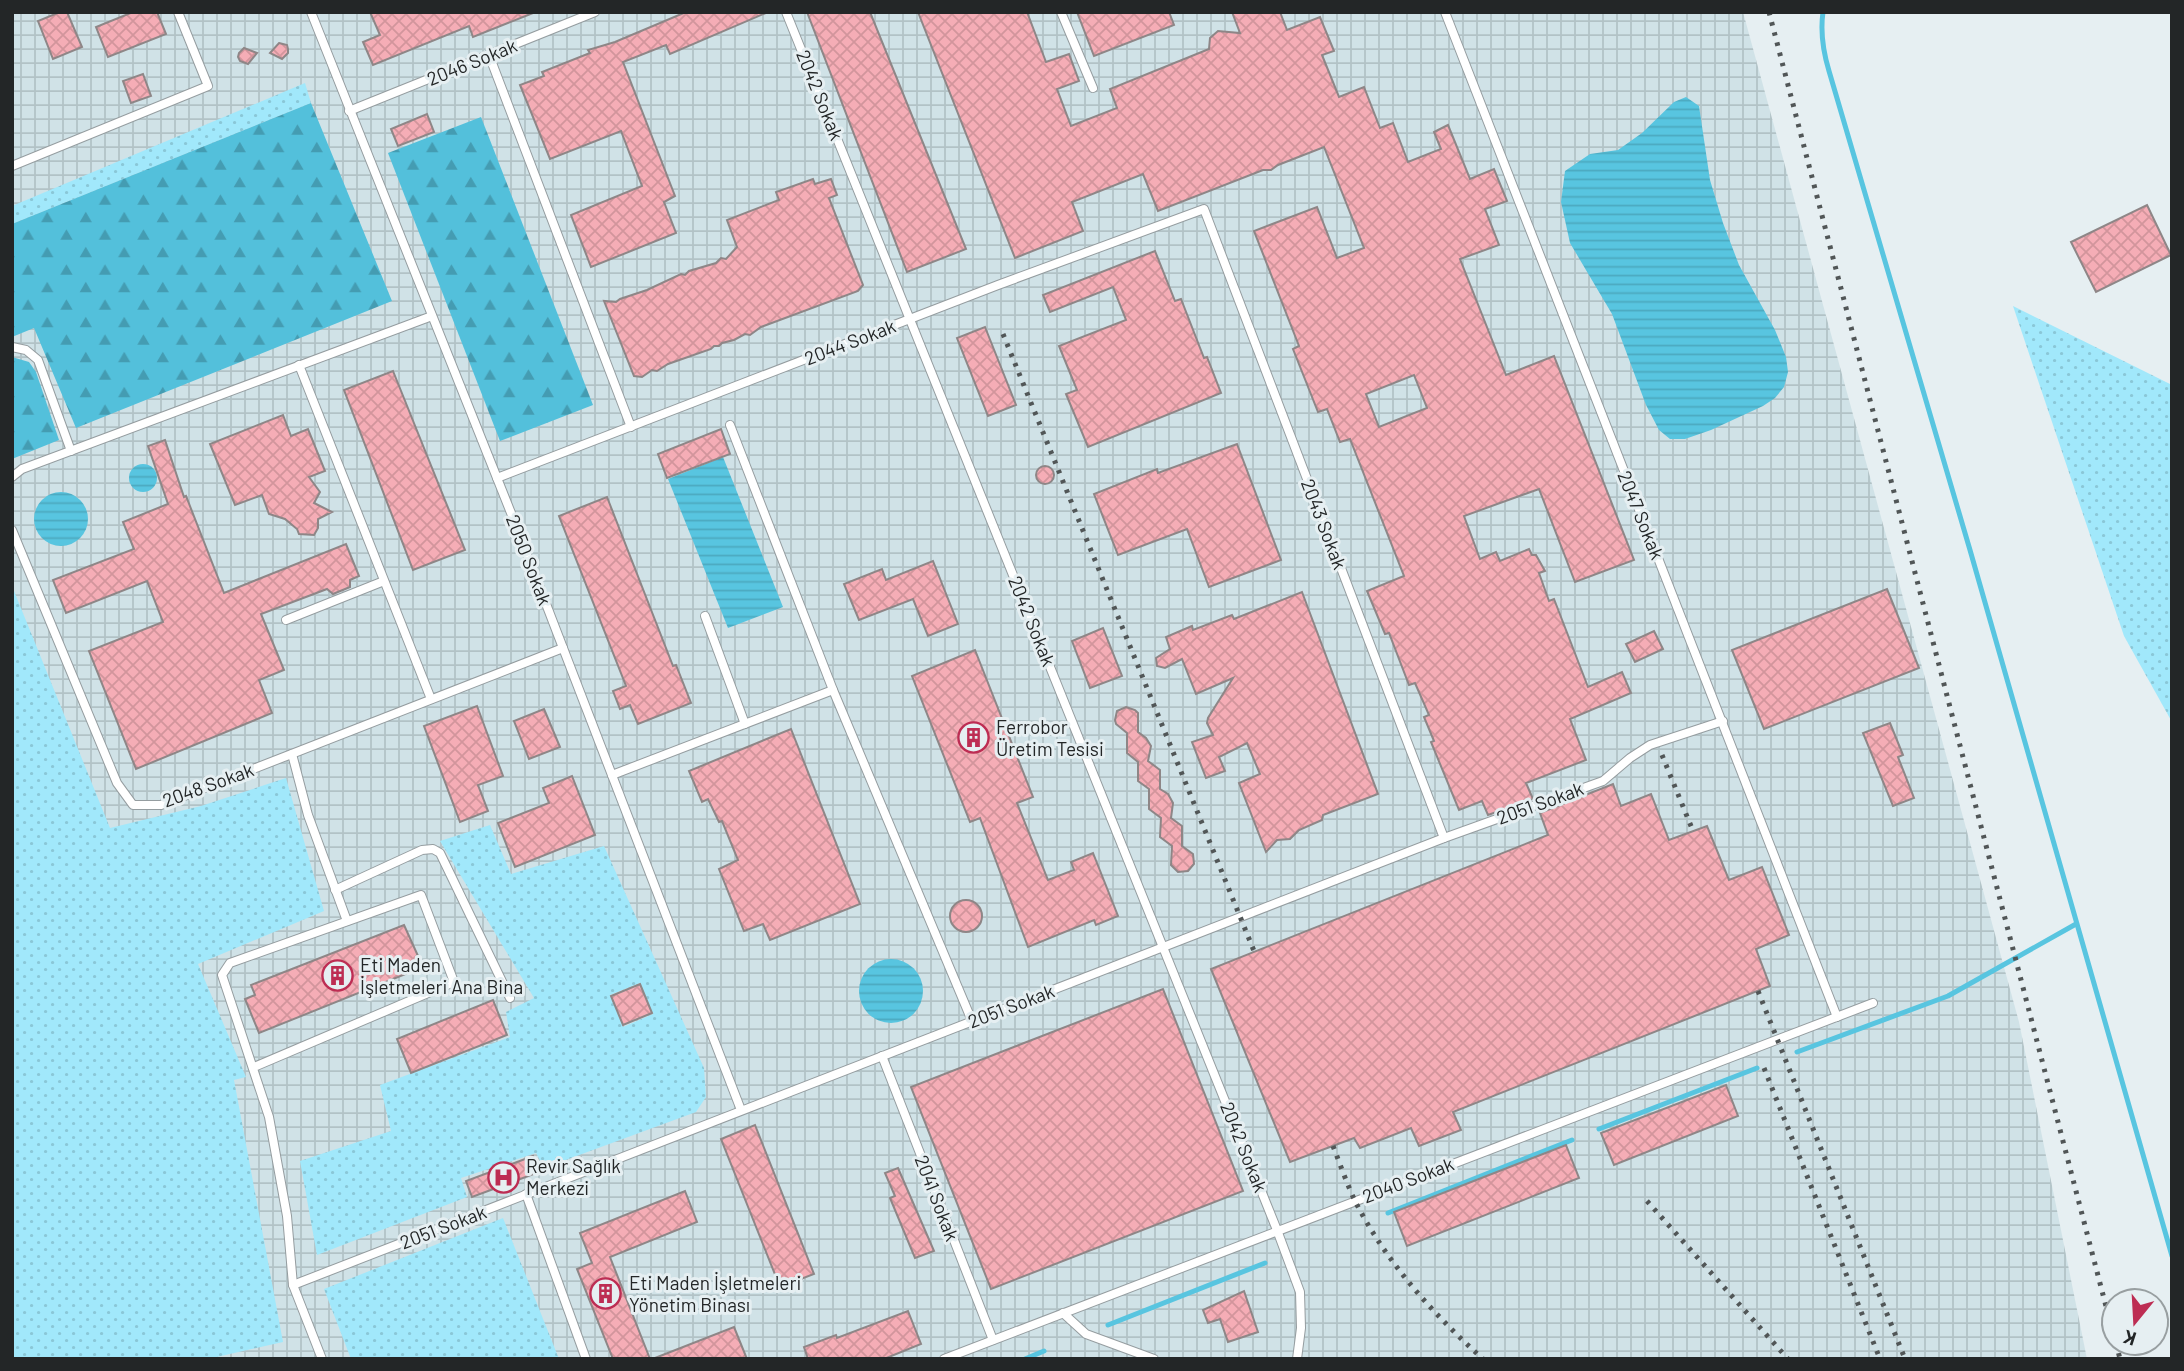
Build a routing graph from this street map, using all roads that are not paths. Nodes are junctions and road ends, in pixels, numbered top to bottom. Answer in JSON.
{"nodes":[{"id":1,"x":178,"y":12,"type":"edge"},
{"id":2,"x":311,"y":12,"type":"edge"},
{"id":3,"x":595,"y":12,"type":"edge"},
{"id":4,"x":786,"y":12,"type":"edge"},
{"id":5,"x":1061,"y":12,"type":"edge"},
{"id":6,"x":1446,"y":12,"type":"edge"},
{"id":7,"x":489,"y":55,"type":"junction"},
{"id":8,"x":1093,"y":88,"type":"dead end"},
{"id":9,"x":349,"y":111,"type":"junction"},
{"id":10,"x":12,"y":166,"type":"edge"},
{"id":11,"x":1204,"y":209,"type":"joint"},
{"id":12,"x":432,"y":316,"type":"junction"},
{"id":13,"x":910,"y":319,"type":"junction"},
{"id":14,"x":12,"y":347,"type":"edge"},
{"id":15,"x":299,"y":365,"type":"junction"},
{"id":16,"x":730,"y":425,"type":"dead end"},
{"id":17,"x":631,"y":427,"type":"junction"},
{"id":18,"x":71,"y":451,"type":"junction"},
{"id":19,"x":12,"y":478,"type":"edge"},
{"id":20,"x":497,"y":478,"type":"junction"},
{"id":21,"x":12,"y":530,"type":"edge"},
{"id":22,"x":384,"y":581,"type":"junction"},
{"id":23,"x":705,"y":616,"type":"dead end"},
{"id":24,"x":286,"y":620,"type":"dead end"},
{"id":25,"x":563,"y":648,"type":"junction"},
{"id":26,"x":833,"y":690,"type":"junction"},
{"id":27,"x":431,"y":699,"type":"junction"},
{"id":28,"x":1723,"y":721,"type":"junction"},
{"id":29,"x":745,"y":724,"type":"junction"},
{"id":30,"x":292,"y":754,"type":"junction"},
{"id":31,"x":612,"y":775,"type":"junction"},
{"id":32,"x":1444,"y":838,"type":"junction"},
{"id":33,"x":335,"y":890,"type":"junction"},
{"id":34,"x":347,"y":921,"type":"junction"},
{"id":35,"x":1164,"y":947,"type":"junction"},
{"id":36,"x":510,"y":998,"type":"dead end"},
{"id":37,"x":1873,"y":1003,"type":"dead end"},
{"id":38,"x":1837,"y":1017,"type":"junction"},
{"id":39,"x":972,"y":1021,"type":"junction"},
{"id":40,"x":882,"y":1056,"type":"junction"},
{"id":41,"x":254,"y":1067,"type":"junction"},
{"id":42,"x":741,"y":1111,"type":"junction"},
{"id":43,"x":526,"y":1194,"type":"junction"},
{"id":44,"x":1277,"y":1230,"type":"junction"},
{"id":45,"x":293,"y":1285,"type":"junction"},
{"id":46,"x":1063,"y":1313,"type":"junction"},
{"id":47,"x":993,"y":1340,"type":"junction"},
{"id":48,"x":322,"y":1359,"type":"edge"},
{"id":49,"x":586,"y":1359,"type":"edge"},
{"id":50,"x":944,"y":1359,"type":"edge"},
{"id":51,"x":1154,"y":1359,"type":"edge"},
{"id":52,"x":1297,"y":1359,"type":"edge"}],
"edges":[{"from":1,"to":10,"type":"lane"},
{"from":2,"to":9,"type":"lane","name":"2050 Sokak"},
{"from":3,"to":7,"type":"lane","name":"2046 Sokak"},
{"from":4,"to":13,"type":"lane","name":"2042 Sokak"},
{"from":5,"to":8,"type":"lane"},
{"from":6,"to":28,"type":"lane","name":"2047 Sokak"},
{"from":7,"to":9,"type":"lane","name":"2046 Sokak"},
{"from":7,"to":17,"type":"lane"},
{"from":9,"to":12,"type":"lane","name":"2050 Sokak"},
{"from":11,"to":13,"type":"lane","name":"2044 Sokak"},
{"from":11,"to":32,"type":"lane","name":"2043 Sokak"},
{"from":12,"to":15,"type":"lane"},
{"from":12,"to":20,"type":"lane","name":"2050 Sokak"},
{"from":13,"to":17,"type":"lane","name":"2044 Sokak"},
{"from":13,"to":35,"type":"lane","name":"2042 Sokak"},
{"from":14,"to":18,"type":"lane"},
{"from":15,"to":18,"type":"lane"},
{"from":15,"to":22,"type":"lane"},
{"from":16,"to":26,"type":"lane"},
{"from":17,"to":20,"type":"lane","name":"2044 Sokak"},
{"from":18,"to":19,"type":"lane"},
{"from":20,"to":25,"type":"lane","name":"2050 Sokak"},
{"from":21,"to":30,"type":"lane","name":"2048 Sokak"},
{"from":22,"to":24,"type":"lane"},
{"from":22,"to":27,"type":"lane"},
{"from":23,"to":29,"type":"lane"},
{"from":25,"to":27,"type":"lane","name":"2048 Sokak"},
{"from":25,"to":31,"type":"lane","name":"2050 Sokak"},
{"from":26,"to":29,"type":"lane"},
{"from":26,"to":39,"type":"lane"},
{"from":27,"to":30,"type":"lane","name":"2048 Sokak"},
{"from":28,"to":32,"type":"lane","name":"2051 Sokak"},
{"from":28,"to":38,"type":"lane","name":"2047 Sokak"},
{"from":29,"to":31,"type":"lane"},
{"from":30,"to":33,"type":"lane"},
{"from":31,"to":42,"type":"lane","name":"2050 Sokak"},
{"from":32,"to":35,"type":"lane","name":"2051 Sokak"},
{"from":33,"to":34,"type":"lane"},
{"from":33,"to":36,"type":"lane"},
{"from":34,"to":41,"type":"lane"},
{"from":34,"to":41,"type":"lane"},
{"from":35,"to":39,"type":"lane","name":"2051 Sokak"},
{"from":35,"to":44,"type":"lane","name":"2042 Sokak"},
{"from":37,"to":38,"type":"lane","name":"2040 Sokak"},
{"from":38,"to":44,"type":"lane","name":"2040 Sokak"},
{"from":39,"to":40,"type":"lane","name":"2051 Sokak"},
{"from":40,"to":42,"type":"lane","name":"2051 Sokak"},
{"from":40,"to":47,"type":"lane","name":"2041 Sokak"},
{"from":41,"to":45,"type":"lane"},
{"from":42,"to":43,"type":"lane","name":"2051 Sokak"},
{"from":43,"to":45,"type":"lane","name":"2051 Sokak"},
{"from":43,"to":49,"type":"lane"},
{"from":44,"to":46,"type":"lane","name":"2040 Sokak"},
{"from":44,"to":52,"type":"lane","name":"2042 Sokak"},
{"from":45,"to":48,"type":"lane"},
{"from":46,"to":47,"type":"lane","name":"2040 Sokak"},
{"from":46,"to":51,"type":"lane"},
{"from":47,"to":50,"type":"lane","name":"2040 Sokak"}]}
